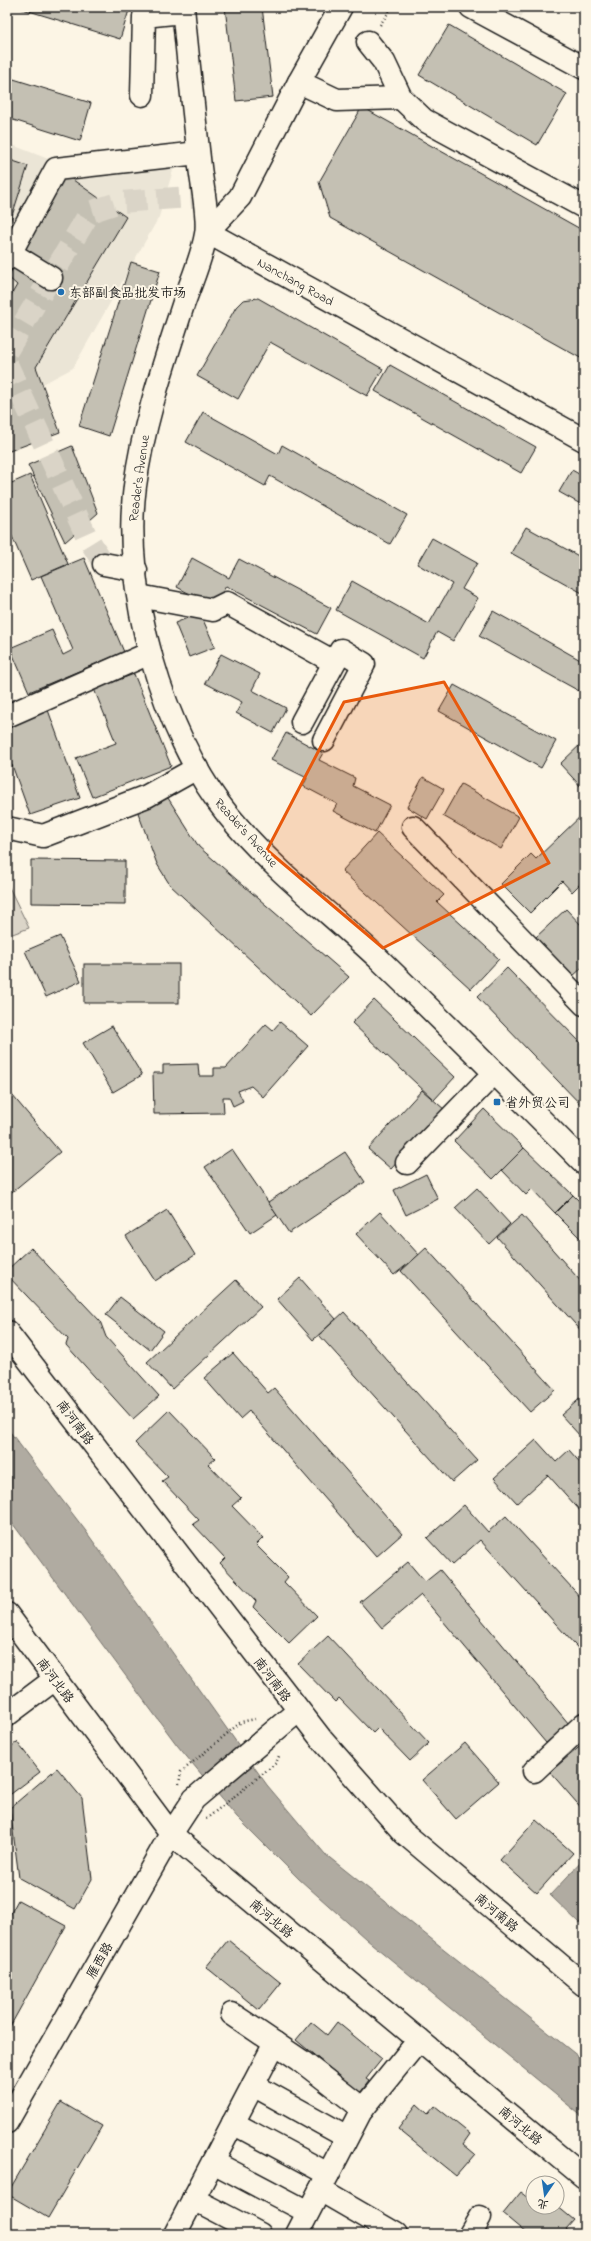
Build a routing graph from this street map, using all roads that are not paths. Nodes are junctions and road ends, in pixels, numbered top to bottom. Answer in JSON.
{"nodes":[{"id":1,"x":341,"y":7,"type":"edge"},
{"id":2,"x":472,"y":7,"type":"edge"},
{"id":3,"x":183,"y":9,"type":"edge"},
{"id":4,"x":143,"y":11,"type":"edge"},
{"id":5,"x":368,"y":42,"type":"dead end"},
{"id":6,"x":584,"y":68,"type":"edge"},
{"id":7,"x":299,"y":82,"type":"junction"},
{"id":8,"x":142,"y":95,"type":"dead end"},
{"id":9,"x":401,"y":98,"type":"junction"},
{"id":10,"x":198,"y":153,"type":"junction"},
{"id":11,"x":584,"y":207,"type":"edge"},
{"id":12,"x":207,"y":232,"type":"junction"},
{"id":13,"x":8,"y":254,"type":"edge"},
{"id":14,"x":51,"y":278,"type":"dead end"},
{"id":15,"x":584,"y":440,"type":"edge"},
{"id":16,"x":104,"y":564,"type":"dead end"},
{"id":17,"x":136,"y":570,"type":"junction"},
{"id":18,"x":139,"y":596,"type":"junction"},
{"id":19,"x":150,"y":653,"type":"junction"},
{"id":20,"x":334,"y":662,"type":"junction"},
{"id":21,"x":7,"y":716,"type":"edge"},
{"id":22,"x":302,"y":722,"type":"dead end"},
{"id":23,"x":324,"y":740,"type":"dead end"},
{"id":24,"x":196,"y":768,"type":"junction"},
{"id":25,"x":413,"y":827,"type":"dead end"},
{"id":26,"x":7,"y":828,"type":"edge"},
{"id":27,"x":584,"y":1004,"type":"edge"},
{"id":28,"x":494,"y":1073,"type":"junction"},
{"id":29,"x":407,"y":1163,"type":"dead end"},
{"id":30,"x":584,"y":1163,"type":"edge"},
{"id":31,"x":7,"y":1332,"type":"edge"},
{"id":32,"x":7,"y":1614,"type":"edge"},
{"id":33,"x":55,"y":1679,"type":"junction"},
{"id":34,"x":298,"y":1711,"type":"junction"},
{"id":35,"x":7,"y":1715,"type":"edge"},
{"id":36,"x":584,"y":1724,"type":"edge"},
{"id":37,"x":534,"y":1771,"type":"dead end"},
{"id":38,"x":171,"y":1834,"type":"junction"},
{"id":39,"x":584,"y":1985,"type":"edge"},
{"id":40,"x":232,"y":2014,"type":"dead end"},
{"id":41,"x":419,"y":2040,"type":"junction"},
{"id":42,"x":275,"y":2043,"type":"junction"},
{"id":43,"x":253,"y":2085,"type":"junction"},
{"id":44,"x":363,"y":2109,"type":"junction"},
{"id":45,"x":7,"y":2122,"type":"edge"},
{"id":46,"x":233,"y":2123,"type":"junction"},
{"id":47,"x":348,"y":2137,"type":"junction"},
{"id":48,"x":213,"y":2162,"type":"junction"},
{"id":49,"x":584,"y":2178,"type":"edge"},
{"id":50,"x":324,"y":2182,"type":"junction"},
{"id":51,"x":193,"y":2199,"type":"junction"},
{"id":52,"x":304,"y":2227,"type":"edge"},
{"id":53,"x":175,"y":2234,"type":"edge"},
{"id":54,"x":260,"y":2234,"type":"edge"},
{"id":55,"x":396,"y":2234,"type":"edge"}],
"edges":[{"from":1,"to":7,"type":"street"},
{"from":2,"to":6,"type":"street"},
{"from":3,"to":4,"type":"street"},
{"from":3,"to":10,"type":"street"},
{"from":4,"to":8,"type":"street"},
{"from":5,"to":9,"type":"street"},
{"from":7,"to":9,"type":"street"},
{"from":7,"to":12,"type":"street"},
{"from":9,"to":11,"type":"street"},
{"from":10,"to":12,"type":"street"},
{"from":10,"to":13,"type":"street"},
{"from":12,"to":15,"type":"street","name":"Nanchang Road"},
{"from":12,"to":17,"type":"street","name":"Reader's Avenue"},
{"from":13,"to":14,"type":"street"},
{"from":16,"to":17,"type":"street"},
{"from":17,"to":18,"type":"street","name":"Reader's Avenue"},
{"from":18,"to":19,"type":"street","name":"Reader's Avenue"},
{"from":18,"to":20,"type":"street"},
{"from":19,"to":21,"type":"street"},
{"from":19,"to":24,"type":"street","name":"Reader's Avenue"},
{"from":20,"to":22,"type":"street"},
{"from":20,"to":23,"type":"street"},
{"from":24,"to":26,"type":"street"},
{"from":24,"to":28,"type":"street","name":"Reader's Avenue"},
{"from":25,"to":27,"type":"street"},
{"from":28,"to":29,"type":"street"},
{"from":28,"to":30,"type":"street","name":"Reader's Avenue"},
{"from":31,"to":34,"type":"street","name":"南河南路"},
{"from":32,"to":33,"type":"street","name":"南河北路"},
{"from":33,"to":35,"type":"street"},
{"from":33,"to":38,"type":"street","name":"南河北路"},
{"from":34,"to":38,"type":"street","name":"雁西路"},
{"from":34,"to":39,"type":"street","name":"南河南路"},
{"from":36,"to":37,"type":"street"},
{"from":38,"to":41,"type":"street","name":"南河北路"},
{"from":38,"to":45,"type":"street","name":"雁西路"},
{"from":40,"to":42,"type":"street"},
{"from":41,"to":44,"type":"street"},
{"from":41,"to":49,"type":"street","name":"南河北路"},
{"from":42,"to":43,"type":"street"},
{"from":42,"to":44,"type":"street"},
{"from":43,"to":46,"type":"street"},
{"from":43,"to":47,"type":"street"},
{"from":44,"to":47,"type":"street"},
{"from":46,"to":48,"type":"street"},
{"from":46,"to":50,"type":"street"},
{"from":47,"to":50,"type":"street"},
{"from":48,"to":51,"type":"street"},
{"from":48,"to":52,"type":"street"},
{"from":50,"to":52,"type":"street"},
{"from":50,"to":55,"type":"street"},
{"from":51,"to":53,"type":"street"},
{"from":51,"to":54,"type":"street"}]}
